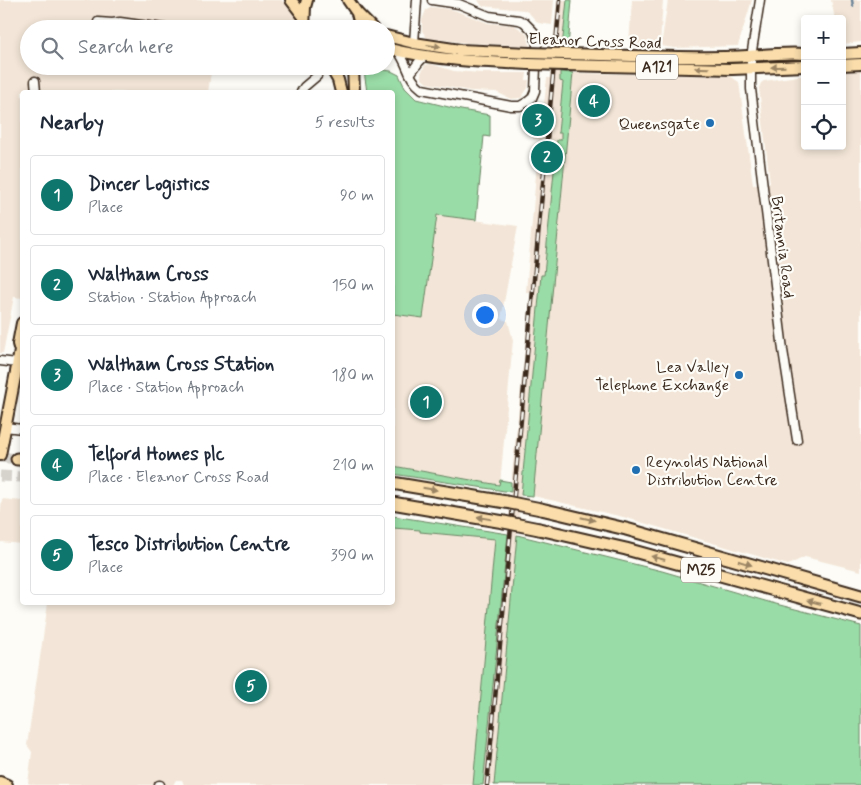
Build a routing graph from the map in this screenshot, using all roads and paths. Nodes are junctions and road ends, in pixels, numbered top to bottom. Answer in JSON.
{"nodes":[{"id":1,"x":290,"y":0,"type":"edge"},
{"id":2,"x":308,"y":0,"type":"edge"},
{"id":3,"x":417,"y":0,"type":"edge"},
{"id":4,"x":432,"y":0,"type":"edge"},
{"id":5,"x":760,"y":0,"type":"edge"},
{"id":6,"x":353,"y":5,"type":"edge"},
{"id":7,"x":301,"y":20,"type":"edge"},
{"id":8,"x":305,"y":20,"type":"edge"},
{"id":9,"x":358,"y":20,"type":"edge"},
{"id":10,"x":366,"y":20,"type":"edge"},
{"id":11,"x":395,"y":38,"type":"edge"},
{"id":12,"x":414,"y":43,"type":"junction"},
{"id":13,"x":395,"y":50,"type":"edge"},
{"id":14,"x":398,"y":51,"type":"junction"},
{"id":15,"x":861,"y":53,"type":"edge"},
{"id":16,"x":801,"y":54,"type":"edge"},
{"id":17,"x":846,"y":54,"type":"edge"},
{"id":18,"x":425,"y":56,"type":"junction"},
{"id":19,"x":750,"y":56,"type":"junction"},
{"id":20,"x":532,"y":58,"type":"junction"},
{"id":21,"x":564,"y":59,"type":"junction"},
{"id":22,"x":861,"y":64,"type":"edge"},
{"id":23,"x":846,"y":65,"type":"edge"},
{"id":24,"x":801,"y":66,"type":"edge"},
{"id":25,"x":750,"y":68,"type":"junction"},
{"id":26,"x":410,"y":74,"type":"junction"},
{"id":27,"x":335,"y":75,"type":"edge"},
{"id":28,"x":353,"y":75,"type":"edge"},
{"id":29,"x":318,"y":76,"type":"dead end"},
{"id":30,"x":35,"y":81,"type":"dead end"},
{"id":31,"x":36,"y":90,"type":"edge"},
{"id":32,"x":302,"y":90,"type":"edge"},
{"id":33,"x":340,"y":90,"type":"edge"},
{"id":34,"x":354,"y":90,"type":"edge"},
{"id":35,"x":20,"y":334,"type":"edge"},
{"id":36,"x":20,"y":349,"type":"edge"},
{"id":37,"x":20,"y":354,"type":"edge"},
{"id":38,"x":0,"y":361,"type":"edge"},
{"id":39,"x":17,"y":363,"type":"junction"},
{"id":40,"x":5,"y":427,"type":"junction"},
{"id":41,"x":20,"y":429,"type":"edge"},
{"id":42,"x":797,"y":440,"type":"dead end"},
{"id":43,"x":0,"y":455,"type":"edge"},
{"id":44,"x":395,"y":484,"type":"edge"},
{"id":45,"x":395,"y":504,"type":"edge"},
{"id":46,"x":861,"y":596,"type":"edge"},
{"id":47,"x":861,"y":614,"type":"edge"},
{"id":48,"x":0,"y":782,"type":"edge"},
{"id":49,"x":7,"y":785,"type":"edge"}],
"edges":[{"from":1,"to":7,"type":"main road"},
{"from":2,"to":8,"type":"main road"},
{"from":3,"to":12,"type":"street"},
{"from":4,"to":20,"type":"street"},
{"from":5,"to":19,"type":"street","name":"Britannia Road"},
{"from":6,"to":9,"type":"main road"},
{"from":6,"to":10,"type":"main road"},
{"from":11,"to":12,"type":"main road","name":"Eleanor Cross Road","number":"A121"},
{"from":12,"to":20,"type":"main road","name":"Eleanor Cross Road","number":"A121","one_way":true},
{"from":13,"to":14,"type":"main road","name":"Eleanor Cross Road","number":"A121"},
{"from":14,"to":18,"type":"main road","name":"Eleanor Cross Road","number":"A121"},
{"from":14,"to":26,"type":"street"},
{"from":15,"to":17,"type":"main road"},
{"from":16,"to":19,"type":"main road","name":"Eleanor Cross Road","number":"A121"},
{"from":18,"to":20,"type":"main road","name":"Eleanor Cross Road","number":"A121"},
{"from":18,"to":26,"type":"street"},
{"from":19,"to":21,"type":"main road","name":"Eleanor Cross Road","number":"A121"},
{"from":19,"to":25,"type":"street","name":"Britannia Road"},
{"from":20,"to":21,"type":"main road","name":"Eleanor Cross Road","number":"A121","bridge":true},
{"from":20,"to":26,"type":"street"},
{"from":25,"to":21,"type":"main road","name":"Eleanor Cross Road","number":"A121","one_way":true},
{"from":22,"to":23,"type":"main road"},
{"from":24,"to":25,"type":"main road","name":"Eleanor Cross Road","number":"A121","one_way":true},
{"from":25,"to":42,"type":"street","name":"Britannia Road"},
{"from":27,"to":33,"type":"main road"},
{"from":28,"to":34,"type":"main road"},
{"from":29,"to":32,"type":"street"},
{"from":30,"to":31,"type":"street"},
{"from":35,"to":36,"type":"main road"},
{"from":37,"to":39,"type":"main road"},
{"from":38,"to":39,"type":"street"},
{"from":39,"to":40,"type":"main road"},
{"from":40,"to":41,"type":"street"},
{"from":40,"to":43,"type":"main road"},
{"from":44,"to":46,"type":"highway","number":"M25","one_way":true,"bridge":true},
{"from":47,"to":45,"type":"highway","number":"M25","one_way":true,"bridge":true},
{"from":48,"to":49,"type":"main road"}]}
